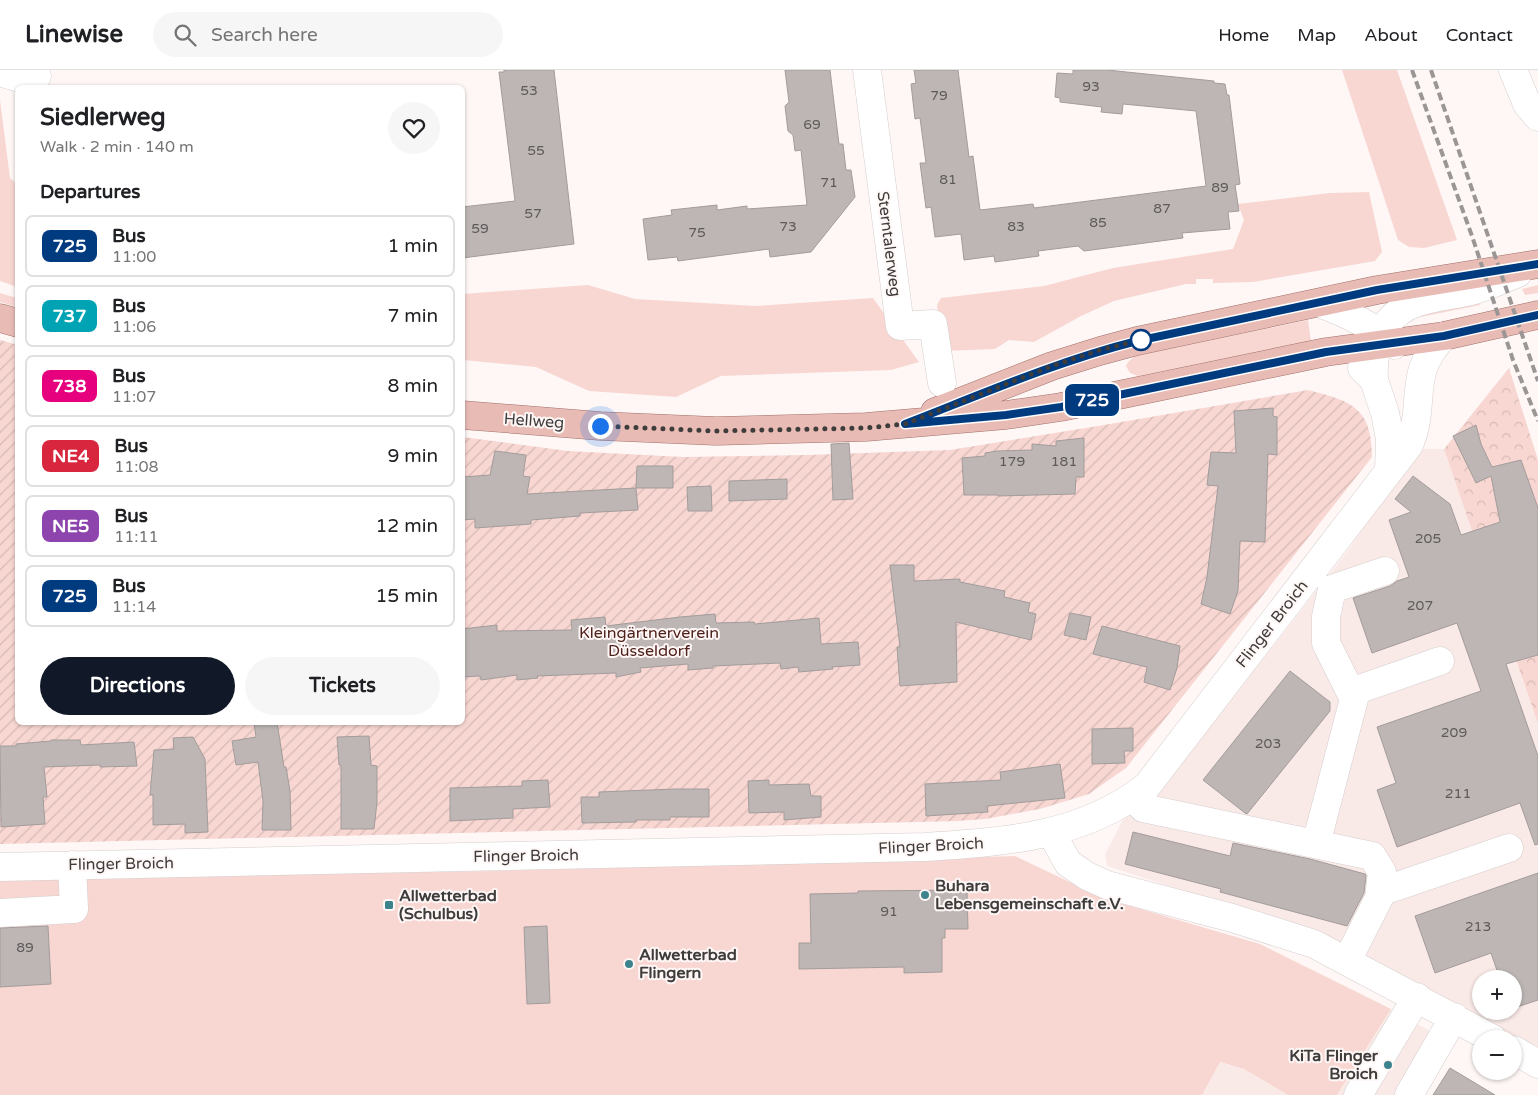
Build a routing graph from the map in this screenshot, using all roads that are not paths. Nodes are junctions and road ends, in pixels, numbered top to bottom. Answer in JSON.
{"nodes":[{"id":1,"x":867,"y":70,"type":"edge"},
{"id":2,"x":1513,"y":70,"type":"edge"},
{"id":3,"x":0,"y":72,"type":"edge"},
{"id":4,"x":37,"y":78,"type":"edge"},
{"id":5,"x":1538,"y":117,"type":"edge"},
{"id":6,"x":1538,"y":265,"type":"edge"},
{"id":7,"x":1319,"y":303,"type":"junction"},
{"id":8,"x":1538,"y":315,"type":"edge"},
{"id":9,"x":0,"y":318,"type":"edge"},
{"id":10,"x":15,"y":323,"type":"edge"},
{"id":11,"x":1444,"y":336,"type":"junction"},
{"id":12,"x":1383,"y":340,"type":"junction"},
{"id":13,"x":1326,"y":352,"type":"junction"},
{"id":14,"x":1420,"y":374,"type":"junction"},
{"id":15,"x":1374,"y":380,"type":"junction"},
{"id":16,"x":942,"y":383,"type":"dead end"},
{"id":17,"x":465,"y":415,"type":"edge"},
{"id":18,"x":905,"y":424,"type":"junction"},
{"id":19,"x":1389,"y":471,"type":"junction"},
{"id":20,"x":1385,"y":571,"type":"dead end"},
{"id":21,"x":1440,"y":661,"type":"dead end"},
{"id":22,"x":1351,"y":692,"type":"junction"},
{"id":23,"x":1134,"y":797,"type":"junction"},
{"id":24,"x":1051,"y":832,"type":"junction"},
{"id":25,"x":1316,"y":844,"type":"junction"},
{"id":26,"x":1509,"y":848,"type":"dead end"},
{"id":27,"x":72,"y":865,"type":"junction"},
{"id":28,"x":0,"y":867,"type":"edge"},
{"id":29,"x":1380,"y":892,"type":"junction"},
{"id":30,"x":0,"y":912,"type":"edge"},
{"id":31,"x":1347,"y":961,"type":"junction"},
{"id":32,"x":1417,"y":997,"type":"junction"},
{"id":33,"x":1454,"y":1017,"type":"junction"},
{"id":34,"x":1477,"y":1030,"type":"edge"},
{"id":35,"x":1522,"y":1055,"type":"edge"},
{"id":36,"x":1538,"y":1064,"type":"edge"},
{"id":37,"x":1358,"y":1095,"type":"edge"},
{"id":38,"x":1408,"y":1095,"type":"edge"}],
"edges":[{"from":1,"to":16,"type":"street","name":"Sterntalerweg"},
{"from":2,"to":5,"type":"street"},
{"from":3,"to":4,"type":"street"},
{"from":6,"to":7,"type":"main road","name":"Hellweg"},
{"from":6,"to":12,"type":"street","name":"Hellweg"},
{"from":7,"to":12,"type":"street"},
{"from":7,"to":18,"type":"main road","name":"Hellweg"},
{"from":8,"to":11,"type":"main road","name":"Hellweg"},
{"from":9,"to":10,"type":"main road"},
{"from":11,"to":12,"type":"main road","name":"Hellweg"},
{"from":11,"to":14,"type":"street"},
{"from":12,"to":13,"type":"main road","name":"Hellweg"},
{"from":12,"to":14,"type":"street"},
{"from":12,"to":15,"type":"street"},
{"from":13,"to":15,"type":"street"},
{"from":13,"to":18,"type":"main road","name":"Hellweg"},
{"from":14,"to":19,"type":"street","name":"Flinger Broich"},
{"from":15,"to":19,"type":"street"},
{"from":17,"to":18,"type":"main road","name":"Hellweg"},
{"from":19,"to":23,"type":"street","name":"Flinger Broich"},
{"from":20,"to":22,"type":"street"},
{"from":21,"to":22,"type":"street"},
{"from":22,"to":25,"type":"street"},
{"from":23,"to":24,"type":"street","name":"Flinger Broich"},
{"from":23,"to":25,"type":"street"},
{"from":24,"to":27,"type":"street","name":"Flinger Broich"},
{"from":24,"to":31,"type":"street"},
{"from":25,"to":29,"type":"street"},
{"from":26,"to":29,"type":"street"},
{"from":27,"to":28,"type":"street","name":"Flinger Broich"},
{"from":27,"to":30,"type":"street"},
{"from":29,"to":31,"type":"street"},
{"from":31,"to":32,"type":"street"},
{"from":32,"to":33,"type":"street"},
{"from":32,"to":37,"type":"street"},
{"from":33,"to":34,"type":"street"},
{"from":33,"to":38,"type":"street"},
{"from":35,"to":36,"type":"street"}]}
